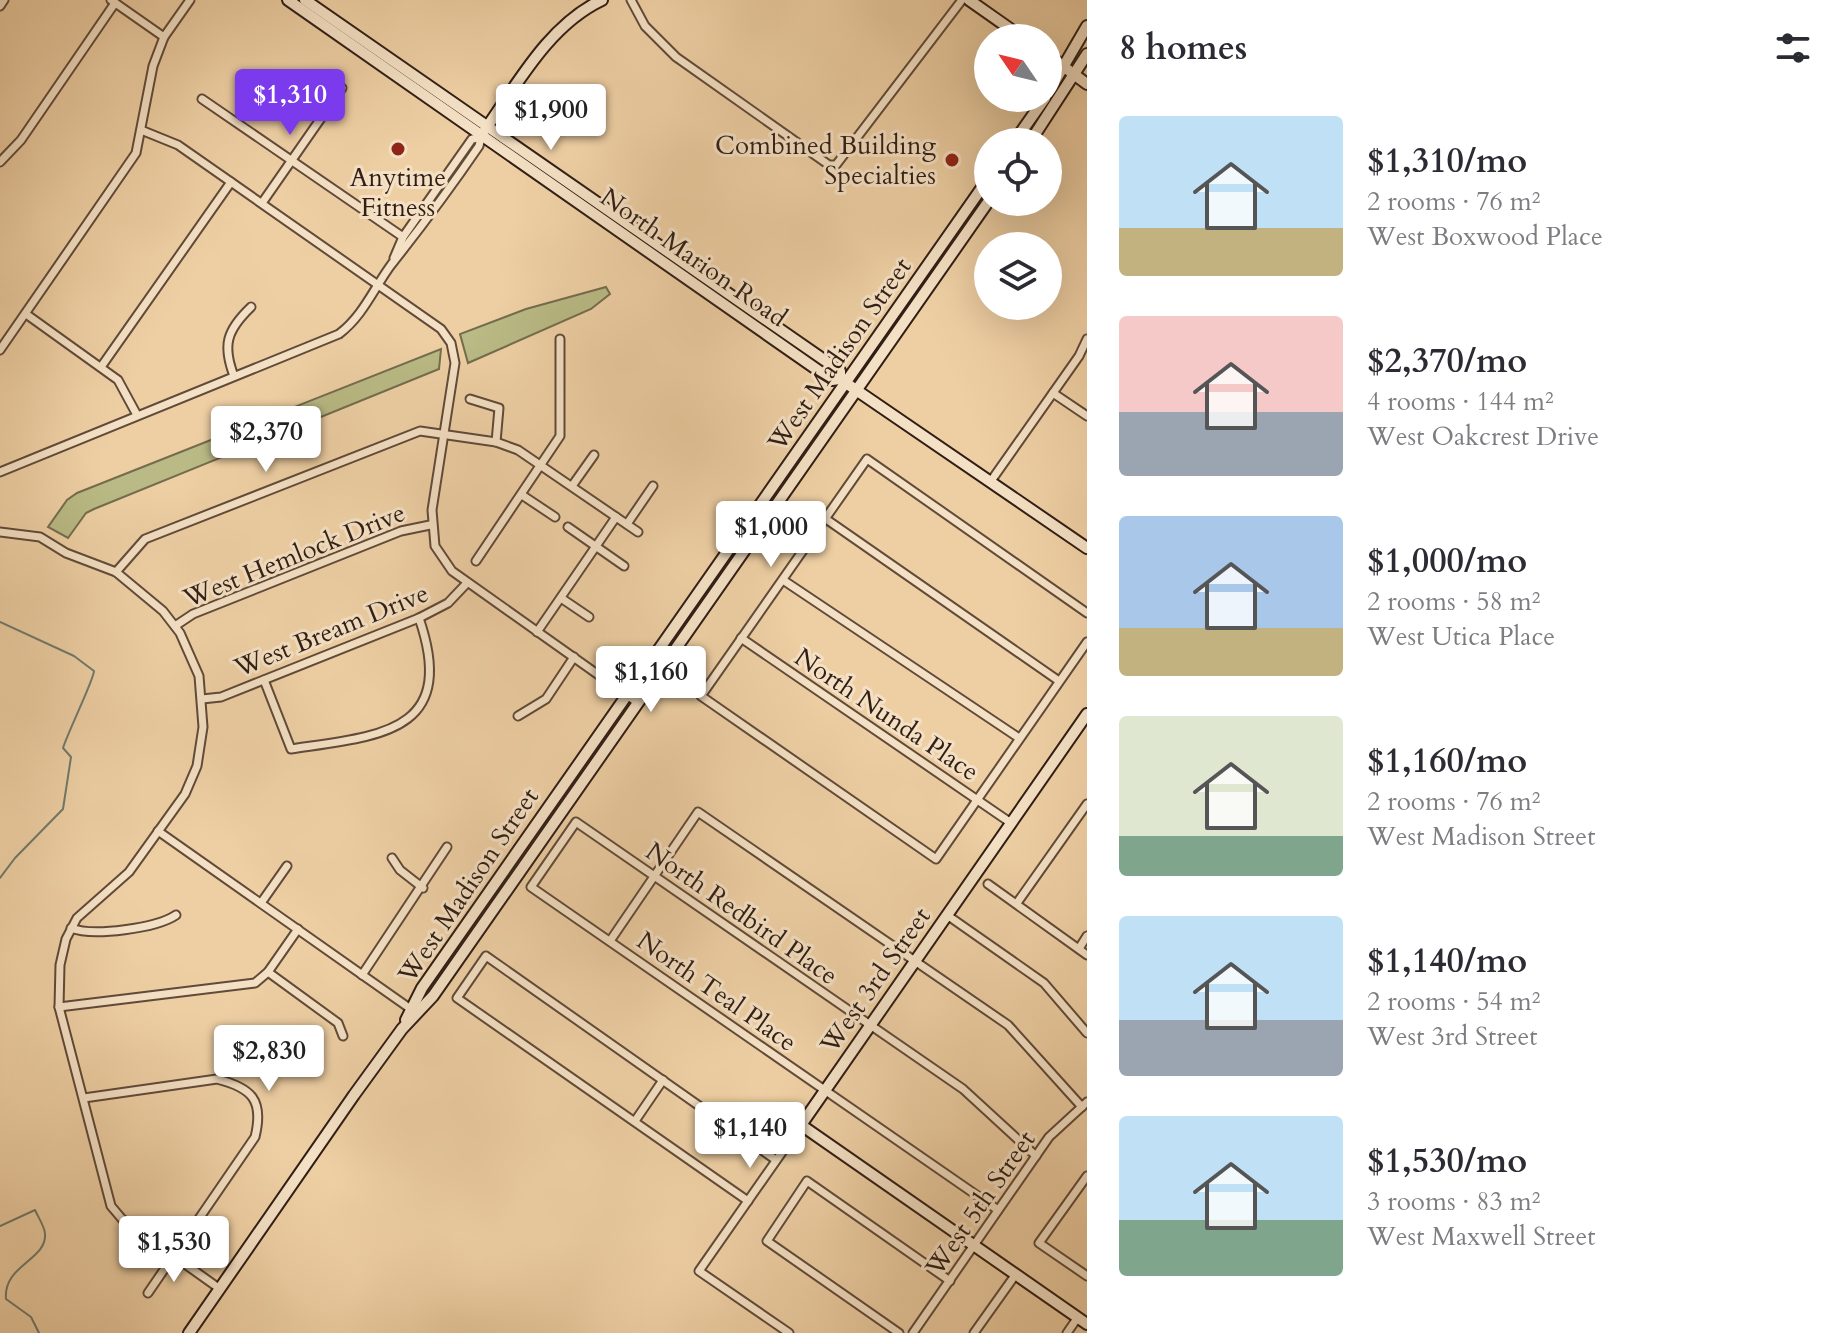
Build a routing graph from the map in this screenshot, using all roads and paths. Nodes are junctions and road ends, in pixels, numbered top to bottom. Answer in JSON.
{"nodes":[{"id":1,"x":4,"y":0,"type":"edge"},
{"id":2,"x":190,"y":0,"type":"edge"},
{"id":3,"x":288,"y":0,"type":"edge"},
{"id":4,"x":305,"y":0,"type":"edge"},
{"id":5,"x":602,"y":0,"type":"edge"},
{"id":6,"x":631,"y":0,"type":"edge"},
{"id":7,"x":962,"y":0,"type":"edge"},
{"id":8,"x":969,"y":0,"type":"edge"},
{"id":9,"x":113,"y":1,"type":"edge"},
{"id":10,"x":0,"y":6,"type":"edge"},
{"id":11,"x":1003,"y":24,"type":"edge"},
{"id":12,"x":1087,"y":26,"type":"edge"},
{"id":13,"x":164,"y":37,"type":"junction"},
{"id":14,"x":1087,"y":54,"type":"edge"},
{"id":15,"x":1062,"y":65,"type":"edge"},
{"id":16,"x":1065,"y":67,"type":"junction"},
{"id":17,"x":1062,"y":72,"type":"edge"},
{"id":18,"x":1075,"y":75,"type":"junction"},
{"id":19,"x":1087,"y":84,"type":"edge"},
{"id":20,"x":342,"y":88,"type":"dead end"},
{"id":21,"x":202,"y":99,"type":"dead end"},
{"id":22,"x":1039,"y":128,"type":"edge"},
{"id":23,"x":141,"y":130,"type":"junction"},
{"id":24,"x":482,"y":133,"type":"junction"},
{"id":25,"x":292,"y":161,"type":"junction"},
{"id":26,"x":0,"y":162,"type":"edge"},
{"id":27,"x":231,"y":182,"type":"junction"},
{"id":28,"x":974,"y":199,"type":"edge"},
{"id":29,"x":262,"y":203,"type":"junction"},
{"id":30,"x":977,"y":216,"type":"edge"},
{"id":31,"x":403,"y":237,"type":"junction"},
{"id":32,"x":392,"y":265,"type":"junction"},
{"id":33,"x":379,"y":284,"type":"junction"},
{"id":34,"x":251,"y":307,"type":"dead end"},
{"id":35,"x":26,"y":314,"type":"junction"},
{"id":36,"x":560,"y":339,"type":"dead end"},
{"id":37,"x":1087,"y":339,"type":"edge"},
{"id":38,"x":0,"y":350,"type":"edge"},
{"id":39,"x":101,"y":367,"type":"junction"},
{"id":40,"x":234,"y":376,"type":"junction"},
{"id":41,"x":847,"y":384,"type":"junction"},
{"id":42,"x":1053,"y":393,"type":"junction"},
{"id":43,"x":470,"y":399,"type":"dead end"},
{"id":44,"x":137,"y":415,"type":"junction"},
{"id":45,"x":1087,"y":416,"type":"edge"},
{"id":46,"x":443,"y":433,"type":"junction"},
{"id":47,"x":496,"y":442,"type":"junction"},
{"id":48,"x":594,"y":455,"type":"dead end"},
{"id":49,"x":543,"y":466,"type":"junction"},
{"id":50,"x":0,"y":472,"type":"edge"},
{"id":51,"x":991,"y":481,"type":"junction"},
{"id":52,"x":572,"y":486,"type":"junction"},
{"id":53,"x":653,"y":486,"type":"dead end"},
{"id":54,"x":522,"y":495,"type":"junction"},
{"id":55,"x":555,"y":517,"type":"dead end"},
{"id":56,"x":616,"y":517,"type":"junction"},
{"id":57,"x":826,"y":519,"type":"junction"},
{"id":58,"x":627,"y":524,"type":"junction"},
{"id":59,"x":430,"y":525,"type":"junction"},
{"id":60,"x":568,"y":527,"type":"dead end"},
{"id":61,"x":0,"y":532,"type":"edge"},
{"id":62,"x":638,"y":532,"type":"dead end"},
{"id":63,"x":596,"y":546,"type":"junction"},
{"id":64,"x":1087,"y":548,"type":"edge"},
{"id":65,"x":476,"y":561,"type":"dead end"},
{"id":66,"x":624,"y":566,"type":"dead end"},
{"id":67,"x":116,"y":572,"type":"junction"},
{"id":68,"x":783,"y":580,"type":"junction"},
{"id":69,"x":467,"y":583,"type":"junction"},
{"id":70,"x":561,"y":598,"type":"junction"},
{"id":71,"x":1087,"y":613,"type":"edge"},
{"id":72,"x":589,"y":617,"type":"dead end"},
{"id":73,"x":419,"y":618,"type":"junction"},
{"id":74,"x":175,"y":626,"type":"junction"},
{"id":75,"x":537,"y":632,"type":"junction"},
{"id":76,"x":741,"y":638,"type":"junction"},
{"id":77,"x":1087,"y":642,"type":"edge"},
{"id":78,"x":574,"y":657,"type":"junction"},
{"id":79,"x":264,"y":680,"type":"junction"},
{"id":80,"x":1059,"y":681,"type":"junction"},
{"id":81,"x":627,"y":695,"type":"junction"},
{"id":82,"x":202,"y":699,"type":"junction"},
{"id":83,"x":638,"y":703,"type":"junction"},
{"id":84,"x":1087,"y":714,"type":"edge"},
{"id":85,"x":518,"y":716,"type":"dead end"},
{"id":86,"x":1019,"y":738,"type":"junction"},
{"id":87,"x":977,"y":800,"type":"junction"},
{"id":88,"x":1087,"y":804,"type":"edge"},
{"id":89,"x":1011,"y":823,"type":"junction"},
{"id":90,"x":158,"y":831,"type":"junction"},
{"id":91,"x":447,"y":847,"type":"dead end"},
{"id":92,"x":392,"y":858,"type":"dead end"},
{"id":93,"x":287,"y":866,"type":"dead end"},
{"id":94,"x":654,"y":875,"type":"junction"},
{"id":95,"x":988,"y":884,"type":"dead end"},
{"id":96,"x":531,"y":887,"type":"joint"},
{"id":97,"x":423,"y":888,"type":"junction"},
{"id":98,"x":261,"y":903,"type":"junction"},
{"id":99,"x":1017,"y":903,"type":"junction"},
{"id":100,"x":176,"y":915,"type":"dead end"},
{"id":101,"x":947,"y":915,"type":"junction"},
{"id":102,"x":71,"y":928,"type":"junction"},
{"id":103,"x":298,"y":929,"type":"junction"},
{"id":104,"x":1087,"y":936,"type":"edge"},
{"id":105,"x":610,"y":941,"type":"junction"},
{"id":106,"x":1080,"y":947,"type":"junction"},
{"id":107,"x":1087,"y":955,"type":"edge"},
{"id":108,"x":915,"y":961,"type":"junction"},
{"id":109,"x":268,"y":972,"type":"junction"},
{"id":110,"x":362,"y":975,"type":"junction"},
{"id":111,"x":59,"y":1007,"type":"junction"},
{"id":112,"x":414,"y":1012,"type":"junction"},
{"id":113,"x":870,"y":1026,"type":"junction"},
{"id":114,"x":1087,"y":1033,"type":"edge"},
{"id":115,"x":343,"y":1036,"type":"dead end"},
{"id":116,"x":663,"y":1080,"type":"junction"},
{"id":117,"x":825,"y":1090,"type":"junction"},
{"id":118,"x":84,"y":1098,"type":"junction"},
{"id":119,"x":1084,"y":1105,"type":"edge"},
{"id":120,"x":635,"y":1121,"type":"junction"},
{"id":121,"x":801,"y":1125,"type":"junction"},
{"id":122,"x":1036,"y":1156,"type":"junction"},
{"id":123,"x":776,"y":1160,"type":"junction"},
{"id":124,"x":1087,"y":1176,"type":"edge"},
{"id":125,"x":748,"y":1201,"type":"junction"},
{"id":126,"x":998,"y":1210,"type":"junction"},
{"id":127,"x":974,"y":1246,"type":"junction"},
{"id":128,"x":174,"y":1256,"type":"junction"},
{"id":129,"x":1016,"y":1274,"type":"junction"},
{"id":130,"x":1087,"y":1276,"type":"edge"},
{"id":131,"x":950,"y":1281,"type":"junction"},
{"id":132,"x":220,"y":1289,"type":"junction"},
{"id":133,"x":148,"y":1293,"type":"dead end"},
{"id":134,"x":1082,"y":1320,"type":"edge"},
{"id":135,"x":189,"y":1333,"type":"edge"},
{"id":136,"x":789,"y":1333,"type":"edge"},
{"id":137,"x":899,"y":1333,"type":"edge"},
{"id":138,"x":913,"y":1333,"type":"edge"},
{"id":139,"x":974,"y":1333,"type":"edge"},
{"id":140,"x":1067,"y":1333,"type":"edge"}],
"edges":[{"from":1,"to":10,"type":"street"},
{"from":2,"to":13,"type":"street"},
{"from":3,"to":24,"type":"street","name":"North Marion Road"},
{"from":4,"to":24,"type":"street","name":"North Marion Road"},
{"from":5,"to":24,"type":"street"},
{"from":6,"to":7,"type":"street"},
{"from":8,"to":11,"type":"street"},
{"from":9,"to":13,"type":"street"},
{"from":9,"to":26,"type":"street"},
{"from":12,"to":16,"type":"street"},
{"from":13,"to":23,"type":"street"},
{"from":14,"to":18,"type":"street"},
{"from":15,"to":16,"type":"street"},
{"from":16,"to":17,"type":"street"},
{"from":16,"to":18,"type":"street"},
{"from":18,"to":19,"type":"street"},
{"from":18,"to":22,"type":"street"},
{"from":20,"to":25,"type":"street"},
{"from":21,"to":25,"type":"street"},
{"from":23,"to":27,"type":"street"},
{"from":23,"to":35,"type":"street"},
{"from":24,"to":31,"type":"street"},
{"from":24,"to":32,"type":"street"},
{"from":24,"to":41,"type":"street","name":"North Marion Road"},
{"from":25,"to":29,"type":"street"},
{"from":25,"to":31,"type":"street"},
{"from":27,"to":29,"type":"street"},
{"from":27,"to":39,"type":"street"},
{"from":28,"to":41,"type":"street","name":"West Madison Street"},
{"from":29,"to":33,"type":"street"},
{"from":30,"to":41,"type":"street","name":"West Madison Street"},
{"from":31,"to":32,"type":"street"},
{"from":32,"to":33,"type":"street"},
{"from":33,"to":40,"type":"street"},
{"from":33,"to":46,"type":"street"},
{"from":34,"to":40,"type":"street"},
{"from":35,"to":38,"type":"street"},
{"from":35,"to":39,"type":"street"},
{"from":36,"to":49,"type":"street"},
{"from":37,"to":42,"type":"street"},
{"from":39,"to":44,"type":"street"},
{"from":40,"to":44,"type":"street"},
{"from":41,"to":51,"type":"street","name":"North Marion Road"},
{"from":41,"to":81,"type":"street","name":"West Madison Street"},
{"from":41,"to":83,"type":"street","name":"West Madison Street"},
{"from":42,"to":45,"type":"street"},
{"from":42,"to":51,"type":"street"},
{"from":43,"to":47,"type":"street"},
{"from":44,"to":50,"type":"street"},
{"from":46,"to":47,"type":"street"},
{"from":46,"to":59,"type":"street"},
{"from":46,"to":67,"type":"street"},
{"from":47,"to":49,"type":"street"},
{"from":48,"to":52,"type":"street"},
{"from":49,"to":52,"type":"street"},
{"from":49,"to":54,"type":"street"},
{"from":51,"to":64,"type":"street","name":"North Marion Road"},
{"from":52,"to":56,"type":"street"},
{"from":53,"to":58,"type":"street"},
{"from":54,"to":55,"type":"street"},
{"from":54,"to":65,"type":"street"},
{"from":56,"to":58,"type":"street"},
{"from":56,"to":63,"type":"street"},
{"from":57,"to":68,"type":"street"},
{"from":57,"to":71,"type":"street"},
{"from":57,"to":80,"type":"street"},
{"from":58,"to":62,"type":"street"},
{"from":59,"to":69,"type":"street"},
{"from":59,"to":74,"type":"street","name":"West Hemlock Drive"},
{"from":60,"to":63,"type":"street"},
{"from":61,"to":67,"type":"street"},
{"from":63,"to":66,"type":"street"},
{"from":63,"to":70,"type":"street"},
{"from":67,"to":74,"type":"street"},
{"from":68,"to":76,"type":"street"},
{"from":68,"to":86,"type":"street"},
{"from":69,"to":73,"type":"street","name":"West Bream Drive"},
{"from":69,"to":75,"type":"street"},
{"from":70,"to":72,"type":"street"},
{"from":70,"to":75,"type":"street"},
{"from":73,"to":79,"type":"street","name":"West Bream Drive"},
{"from":73,"to":79,"type":"street"},
{"from":74,"to":82,"type":"street"},
{"from":75,"to":78,"type":"street"},
{"from":76,"to":87,"type":"street","name":"North Nunda Place"},
{"from":76,"to":87,"type":"street"},
{"from":77,"to":80,"type":"street"},
{"from":78,"to":81,"type":"street"},
{"from":78,"to":85,"type":"street"},
{"from":79,"to":82,"type":"street","name":"West Bream Drive"},
{"from":80,"to":86,"type":"street"},
{"from":81,"to":83,"type":"street"},
{"from":81,"to":112,"type":"street","name":"West Madison Street"},
{"from":82,"to":90,"type":"street"},
{"from":83,"to":112,"type":"street","name":"West Madison Street"},
{"from":84,"to":89,"type":"street","name":"West 3rd Street"},
{"from":86,"to":87,"type":"street"},
{"from":87,"to":89,"type":"street","name":"North Nunda Place"},
{"from":88,"to":99,"type":"street"},
{"from":89,"to":101,"type":"street","name":"West 3rd Street"},
{"from":90,"to":98,"type":"street"},
{"from":90,"to":102,"type":"street"},
{"from":91,"to":97,"type":"street"},
{"from":92,"to":97,"type":"street"},
{"from":93,"to":98,"type":"street"},
{"from":94,"to":96,"type":"street","name":"North Redbird Place"},
{"from":94,"to":105,"type":"street"},
{"from":94,"to":108,"type":"street"},
{"from":94,"to":113,"type":"street","name":"North Redbird Place"},
{"from":95,"to":99,"type":"street"},
{"from":96,"to":105,"type":"street","name":"North Teal Place"},
{"from":97,"to":110,"type":"street"},
{"from":98,"to":103,"type":"street"},
{"from":99,"to":106,"type":"street"},
{"from":100,"to":102,"type":"street"},
{"from":101,"to":108,"type":"street","name":"West 3rd Street"},
{"from":101,"to":114,"type":"street"},
{"from":102,"to":111,"type":"street"},
{"from":103,"to":109,"type":"street"},
{"from":103,"to":110,"type":"street"},
{"from":104,"to":106,"type":"street"},
{"from":105,"to":117,"type":"street","name":"North Teal Place"},
{"from":106,"to":107,"type":"street"},
{"from":108,"to":113,"type":"street","name":"West 3rd Street"},
{"from":108,"to":119,"type":"street"},
{"from":109,"to":111,"type":"street"},
{"from":109,"to":115,"type":"street"},
{"from":110,"to":112,"type":"street"},
{"from":111,"to":118,"type":"street"},
{"from":112,"to":132,"type":"street","name":"West Madison Street"},
{"from":113,"to":117,"type":"street","name":"West 3rd Street"},
{"from":113,"to":122,"type":"street","name":"North Redbird Place"},
{"from":116,"to":120,"type":"street"},
{"from":116,"to":120,"type":"street"},
{"from":116,"to":123,"type":"street"},
{"from":117,"to":121,"type":"street","name":"West 3rd Street"},
{"from":117,"to":126,"type":"street","name":"North Teal Place"},
{"from":118,"to":128,"type":"street"},
{"from":118,"to":128,"type":"street"},
{"from":119,"to":122,"type":"street","name":"West 5th Street"},
{"from":120,"to":125,"type":"street"},
{"from":121,"to":123,"type":"street","name":"West 3rd Street"},
{"from":121,"to":127,"type":"street"},
{"from":122,"to":126,"type":"street","name":"West 5th Street"},
{"from":123,"to":125,"type":"street","name":"West 3rd Street"},
{"from":124,"to":130,"type":"street"},
{"from":125,"to":136,"type":"street","name":"West 3rd Street"},
{"from":126,"to":127,"type":"street","name":"West 5th Street"},
{"from":127,"to":129,"type":"street"},
{"from":127,"to":131,"type":"street","name":"West 5th Street"},
{"from":128,"to":132,"type":"street"},
{"from":128,"to":133,"type":"street"},
{"from":129,"to":134,"type":"street"},
{"from":129,"to":139,"type":"street"},
{"from":131,"to":137,"type":"street"},
{"from":131,"to":138,"type":"street","name":"West 5th Street"},
{"from":132,"to":135,"type":"street","name":"West Madison Street"},
{"from":134,"to":140,"type":"street"}]}
